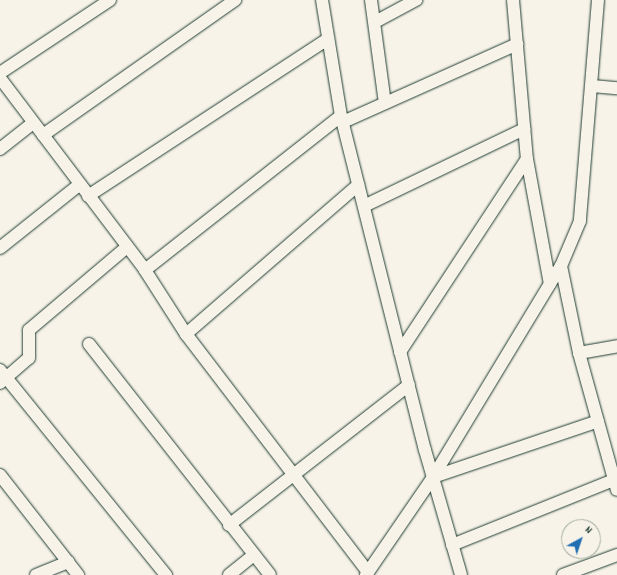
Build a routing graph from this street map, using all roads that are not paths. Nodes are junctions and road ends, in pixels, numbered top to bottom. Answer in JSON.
{"nodes":[{"id":1,"x":110,"y":0,"type":"edge"},
{"id":2,"x":235,"y":0,"type":"edge"},
{"id":3,"x":322,"y":0,"type":"edge"},
{"id":4,"x":371,"y":0,"type":"edge"},
{"id":5,"x":416,"y":0,"type":"edge"},
{"id":6,"x":513,"y":0,"type":"edge"},
{"id":7,"x":598,"y":0,"type":"edge"},
{"id":8,"x":375,"y":22,"type":"junction"},
{"id":9,"x":328,"y":38,"type":"junction"},
{"id":10,"x":517,"y":44,"type":"junction"},
{"id":11,"x":0,"y":74,"type":"edge"},
{"id":12,"x":0,"y":78,"type":"edge"},
{"id":13,"x":592,"y":86,"type":"junction"},
{"id":14,"x":617,"y":88,"type":"edge"},
{"id":15,"x":385,"y":103,"type":"junction"},
{"id":16,"x":342,"y":119,"type":"junction"},
{"id":17,"x":33,"y":123,"type":"junction"},
{"id":18,"x":524,"y":129,"type":"junction"},
{"id":19,"x":43,"y":135,"type":"junction"},
{"id":20,"x":0,"y":149,"type":"edge"},
{"id":21,"x":527,"y":159,"type":"junction"},
{"id":22,"x":358,"y":184,"type":"junction"},
{"id":23,"x":79,"y":185,"type":"junction"},
{"id":24,"x":88,"y":196,"type":"junction"},
{"id":25,"x":364,"y":206,"type":"junction"},
{"id":26,"x":127,"y":247,"type":"junction"},
{"id":27,"x":0,"y":248,"type":"edge"},
{"id":28,"x":561,"y":266,"type":"junction"},
{"id":29,"x":145,"y":270,"type":"junction"},
{"id":30,"x":550,"y":284,"type":"junction"},
{"id":31,"x":186,"y":334,"type":"junction"},
{"id":32,"x":90,"y":344,"type":"dead end"},
{"id":33,"x":617,"y":346,"type":"edge"},
{"id":34,"x":400,"y":352,"type":"junction"},
{"id":35,"x":580,"y":353,"type":"junction"},
{"id":36,"x":2,"y":377,"type":"edge"},
{"id":37,"x":409,"y":385,"type":"junction"},
{"id":38,"x":598,"y":420,"type":"junction"},
{"id":39,"x":293,"y":474,"type":"junction"},
{"id":40,"x":0,"y":475,"type":"edge"},
{"id":41,"x":433,"y":477,"type":"junction"},
{"id":42,"x":616,"y":485,"type":"edge"},
{"id":43,"x":229,"y":525,"type":"junction"},
{"id":44,"x":452,"y":545,"type":"junction"},
{"id":45,"x":617,"y":555,"type":"edge"},
{"id":46,"x":254,"y":556,"type":"junction"},
{"id":47,"x":69,"y":562,"type":"junction"},
{"id":48,"x":367,"y":573,"type":"edge"},
{"id":49,"x":36,"y":575,"type":"edge"},
{"id":50,"x":78,"y":575,"type":"edge"},
{"id":51,"x":166,"y":575,"type":"edge"},
{"id":52,"x":229,"y":575,"type":"edge"},
{"id":53,"x":270,"y":575,"type":"edge"},
{"id":54,"x":461,"y":575,"type":"edge"},
{"id":55,"x":563,"y":575,"type":"edge"}],
"edges":[{"from":1,"to":11,"type":"street"},
{"from":2,"to":19,"type":"street"},
{"from":3,"to":9,"type":"street"},
{"from":4,"to":8,"type":"street"},
{"from":5,"to":8,"type":"street"},
{"from":6,"to":10,"type":"street"},
{"from":7,"to":13,"type":"street"},
{"from":8,"to":15,"type":"street"},
{"from":9,"to":16,"type":"street"},
{"from":9,"to":24,"type":"street"},
{"from":10,"to":15,"type":"street"},
{"from":10,"to":18,"type":"street"},
{"from":12,"to":17,"type":"street"},
{"from":13,"to":14,"type":"street"},
{"from":13,"to":28,"type":"street"},
{"from":15,"to":16,"type":"street"},
{"from":16,"to":22,"type":"street"},
{"from":16,"to":29,"type":"street"},
{"from":17,"to":19,"type":"street"},
{"from":17,"to":20,"type":"street"},
{"from":18,"to":21,"type":"street"},
{"from":18,"to":25,"type":"street"},
{"from":19,"to":23,"type":"street"},
{"from":21,"to":30,"type":"street"},
{"from":21,"to":34,"type":"street"},
{"from":22,"to":25,"type":"street"},
{"from":22,"to":31,"type":"street"},
{"from":23,"to":24,"type":"street"},
{"from":23,"to":27,"type":"street"},
{"from":24,"to":26,"type":"street"},
{"from":25,"to":34,"type":"street"},
{"from":26,"to":29,"type":"street"},
{"from":26,"to":36,"type":"street"},
{"from":28,"to":30,"type":"street"},
{"from":28,"to":35,"type":"street"},
{"from":29,"to":31,"type":"street"},
{"from":30,"to":41,"type":"street"},
{"from":31,"to":39,"type":"street"},
{"from":32,"to":43,"type":"street"},
{"from":33,"to":35,"type":"street"},
{"from":34,"to":37,"type":"street"},
{"from":35,"to":38,"type":"street"},
{"from":36,"to":51,"type":"street"},
{"from":37,"to":39,"type":"street"},
{"from":37,"to":41,"type":"street"},
{"from":38,"to":41,"type":"street"},
{"from":38,"to":42,"type":"street"},
{"from":39,"to":43,"type":"street"},
{"from":39,"to":48,"type":"street"},
{"from":40,"to":47,"type":"street"},
{"from":41,"to":44,"type":"street"},
{"from":41,"to":48,"type":"street"},
{"from":42,"to":44,"type":"street"},
{"from":43,"to":46,"type":"street"},
{"from":44,"to":54,"type":"street"},
{"from":45,"to":55,"type":"street"},
{"from":46,"to":52,"type":"street"},
{"from":46,"to":53,"type":"street"},
{"from":47,"to":49,"type":"street"},
{"from":47,"to":50,"type":"street"}]}
